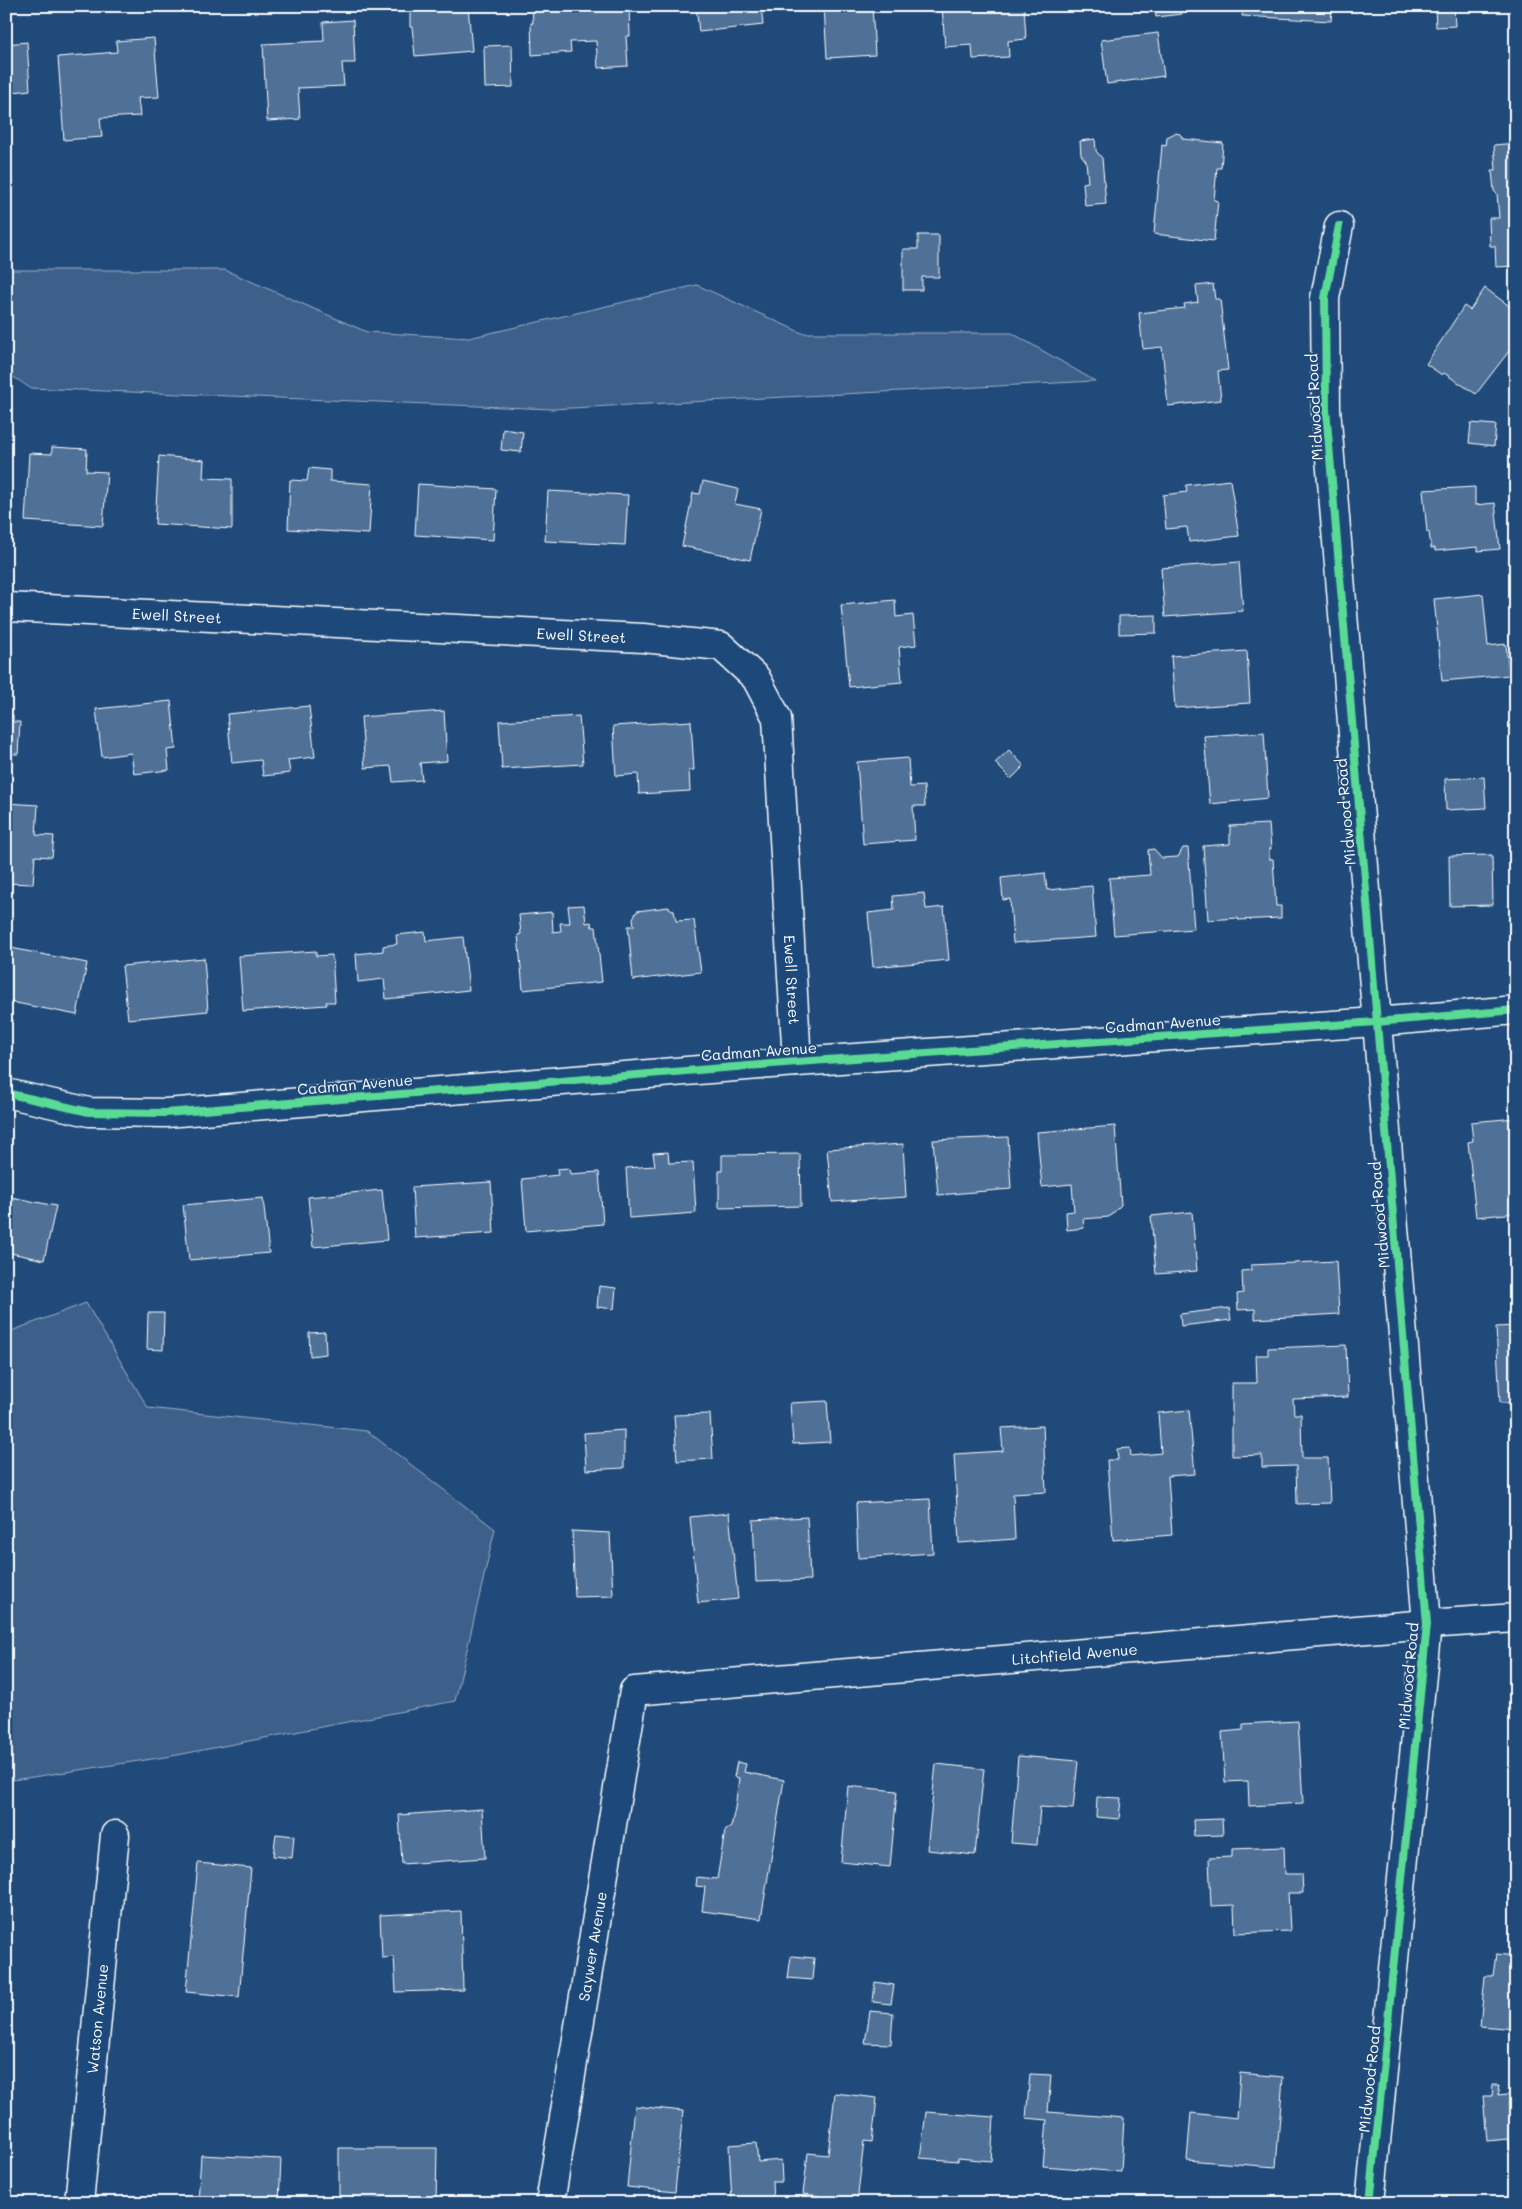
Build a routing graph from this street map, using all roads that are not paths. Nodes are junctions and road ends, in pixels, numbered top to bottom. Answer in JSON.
{"nodes":[{"id":1,"x":1339,"y":226,"type":"dead end"},
{"id":2,"x":6,"y":607,"type":"edge"},
{"id":3,"x":1516,"y":1010,"type":"edge"},
{"id":4,"x":1376,"y":1022,"type":"junction"},
{"id":5,"x":796,"y":1062,"type":"junction"},
{"id":6,"x":6,"y":1093,"type":"edge"},
{"id":7,"x":1516,"y":1618,"type":"edge"},
{"id":8,"x":1428,"y":1624,"type":"junction"},
{"id":9,"x":634,"y":1691,"type":"joint"},
{"id":10,"x":115,"y":1835,"type":"dead end"},
{"id":11,"x":79,"y":2203,"type":"edge"},
{"id":12,"x":550,"y":2203,"type":"edge"},
{"id":13,"x":1370,"y":2203,"type":"edge"}],
"edges":[{"from":1,"to":4,"type":"street","name":"Midwood Road"},
{"from":2,"to":5,"type":"street","name":"Ewell Street"},
{"from":3,"to":4,"type":"street","name":"Cadman Avenue"},
{"from":4,"to":5,"type":"street","name":"Cadman Avenue"},
{"from":4,"to":8,"type":"street","name":"Midwood Road"},
{"from":5,"to":6,"type":"street","name":"Cadman Avenue"},
{"from":7,"to":8,"type":"street","name":"Litchfield Avenue"},
{"from":8,"to":9,"type":"street","name":"Litchfield Avenue"},
{"from":8,"to":13,"type":"street","name":"Midwood Road"},
{"from":9,"to":12,"type":"street","name":"Saywer Avenue"},
{"from":10,"to":11,"type":"street","name":"Watson Avenue"}]}
